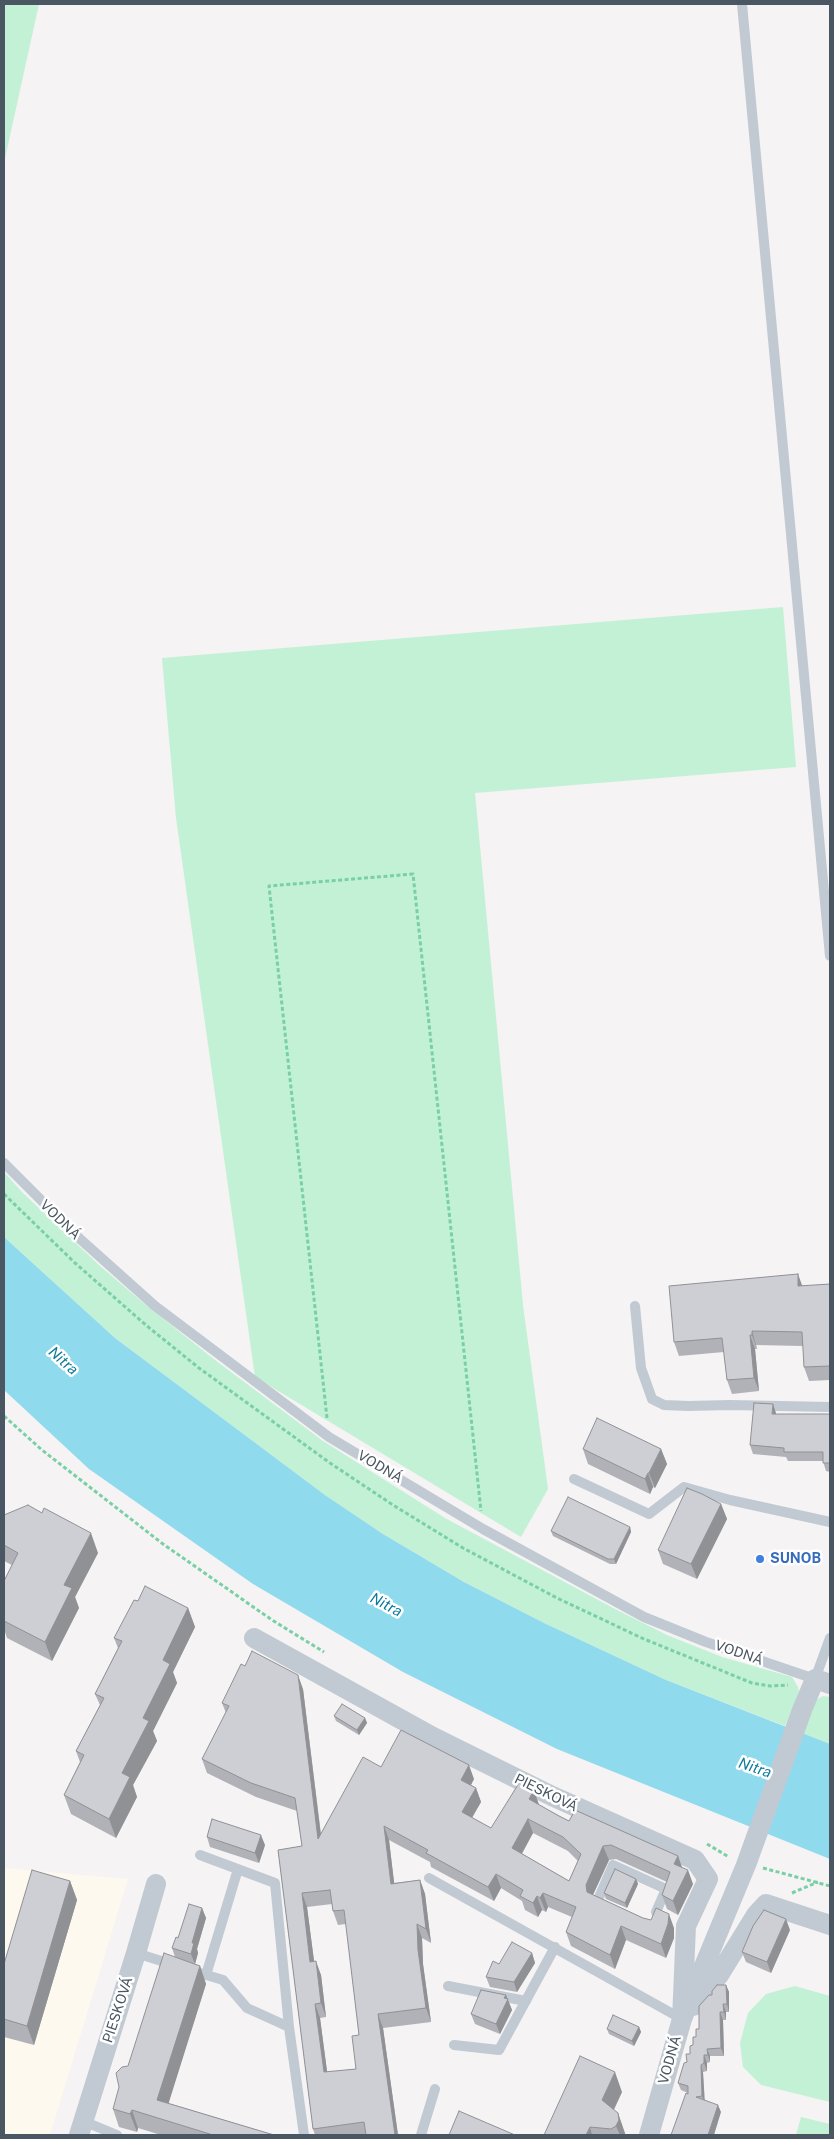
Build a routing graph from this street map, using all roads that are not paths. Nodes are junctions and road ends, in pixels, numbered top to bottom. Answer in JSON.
{"nodes":[{"id":1,"x":742,"y":4,"type":"edge"},
{"id":2,"x":830,"y":956,"type":"edge"},
{"id":3,"x":4,"y":1163,"type":"edge"},
{"id":4,"x":635,"y":1306,"type":"dead end"},
{"id":5,"x":830,"y":1407,"type":"edge"},
{"id":6,"x":574,"y":1479,"type":"dead end"},
{"id":7,"x":830,"y":1522,"type":"edge"},
{"id":8,"x":254,"y":1638,"type":"dead end"},
{"id":9,"x":830,"y":1638,"type":"edge"},
{"id":10,"x":823,"y":1682,"type":"edge"},
{"id":11,"x":200,"y":1855,"type":"dead end"},
{"id":12,"x":238,"y":1870,"type":"junction"},
{"id":13,"x":429,"y":1878,"type":"dead end"},
{"id":14,"x":156,"y":1884,"type":"dead end"},
{"id":15,"x":614,"y":1910,"type":"edge"},
{"id":16,"x":657,"y":1916,"type":"edge"},
{"id":17,"x":830,"y":1924,"type":"edge"},
{"id":18,"x":555,"y":1947,"type":"junction"},
{"id":19,"x":136,"y":1953,"type":"junction"},
{"id":20,"x":206,"y":1975,"type":"junction"},
{"id":21,"x":448,"y":1986,"type":"dead end"},
{"id":22,"x":526,"y":2001,"type":"junction"},
{"id":23,"x":682,"y":2019,"type":"junction"},
{"id":24,"x":289,"y":2027,"type":"junction"},
{"id":25,"x":454,"y":2045,"type":"dead end"},
{"id":26,"x":435,"y":2089,"type":"dead end"},
{"id":27,"x":81,"y":2128,"type":"edge"},
{"id":28,"x":117,"y":2135,"type":"edge"},
{"id":29,"x":304,"y":2135,"type":"edge"},
{"id":30,"x":421,"y":2135,"type":"edge"},
{"id":31,"x":649,"y":2135,"type":"edge"}],
"edges":[{"from":1,"to":2,"type":"lane"},
{"from":3,"to":10,"type":"lane","name":"VODNÁ"},
{"from":4,"to":5,"type":"lane"},
{"from":6,"to":7,"type":"lane"},
{"from":8,"to":23,"type":"street","name":"PIESKOVÁ"},
{"from":9,"to":10,"type":"lane","name":"VODNÁ"},
{"from":10,"to":23,"type":"street","name":"VODNÁ"},
{"from":11,"to":12,"type":"lane"},
{"from":12,"to":20,"type":"lane"},
{"from":12,"to":24,"type":"lane"},
{"from":13,"to":18,"type":"lane"},
{"from":14,"to":19,"type":"street","name":"PIESKOVÁ"},
{"from":15,"to":16,"type":"lane"},
{"from":17,"to":23,"type":"street"},
{"from":18,"to":22,"type":"lane"},
{"from":18,"to":23,"type":"lane"},
{"from":19,"to":20,"type":"lane"},
{"from":19,"to":27,"type":"street","name":"PIESKOVÁ"},
{"from":20,"to":24,"type":"lane"},
{"from":21,"to":22,"type":"lane"},
{"from":22,"to":25,"type":"lane"},
{"from":23,"to":31,"type":"street","name":"VODNÁ"},
{"from":24,"to":29,"type":"lane"},
{"from":26,"to":30,"type":"lane"},
{"from":27,"to":28,"type":"lane"}]}
